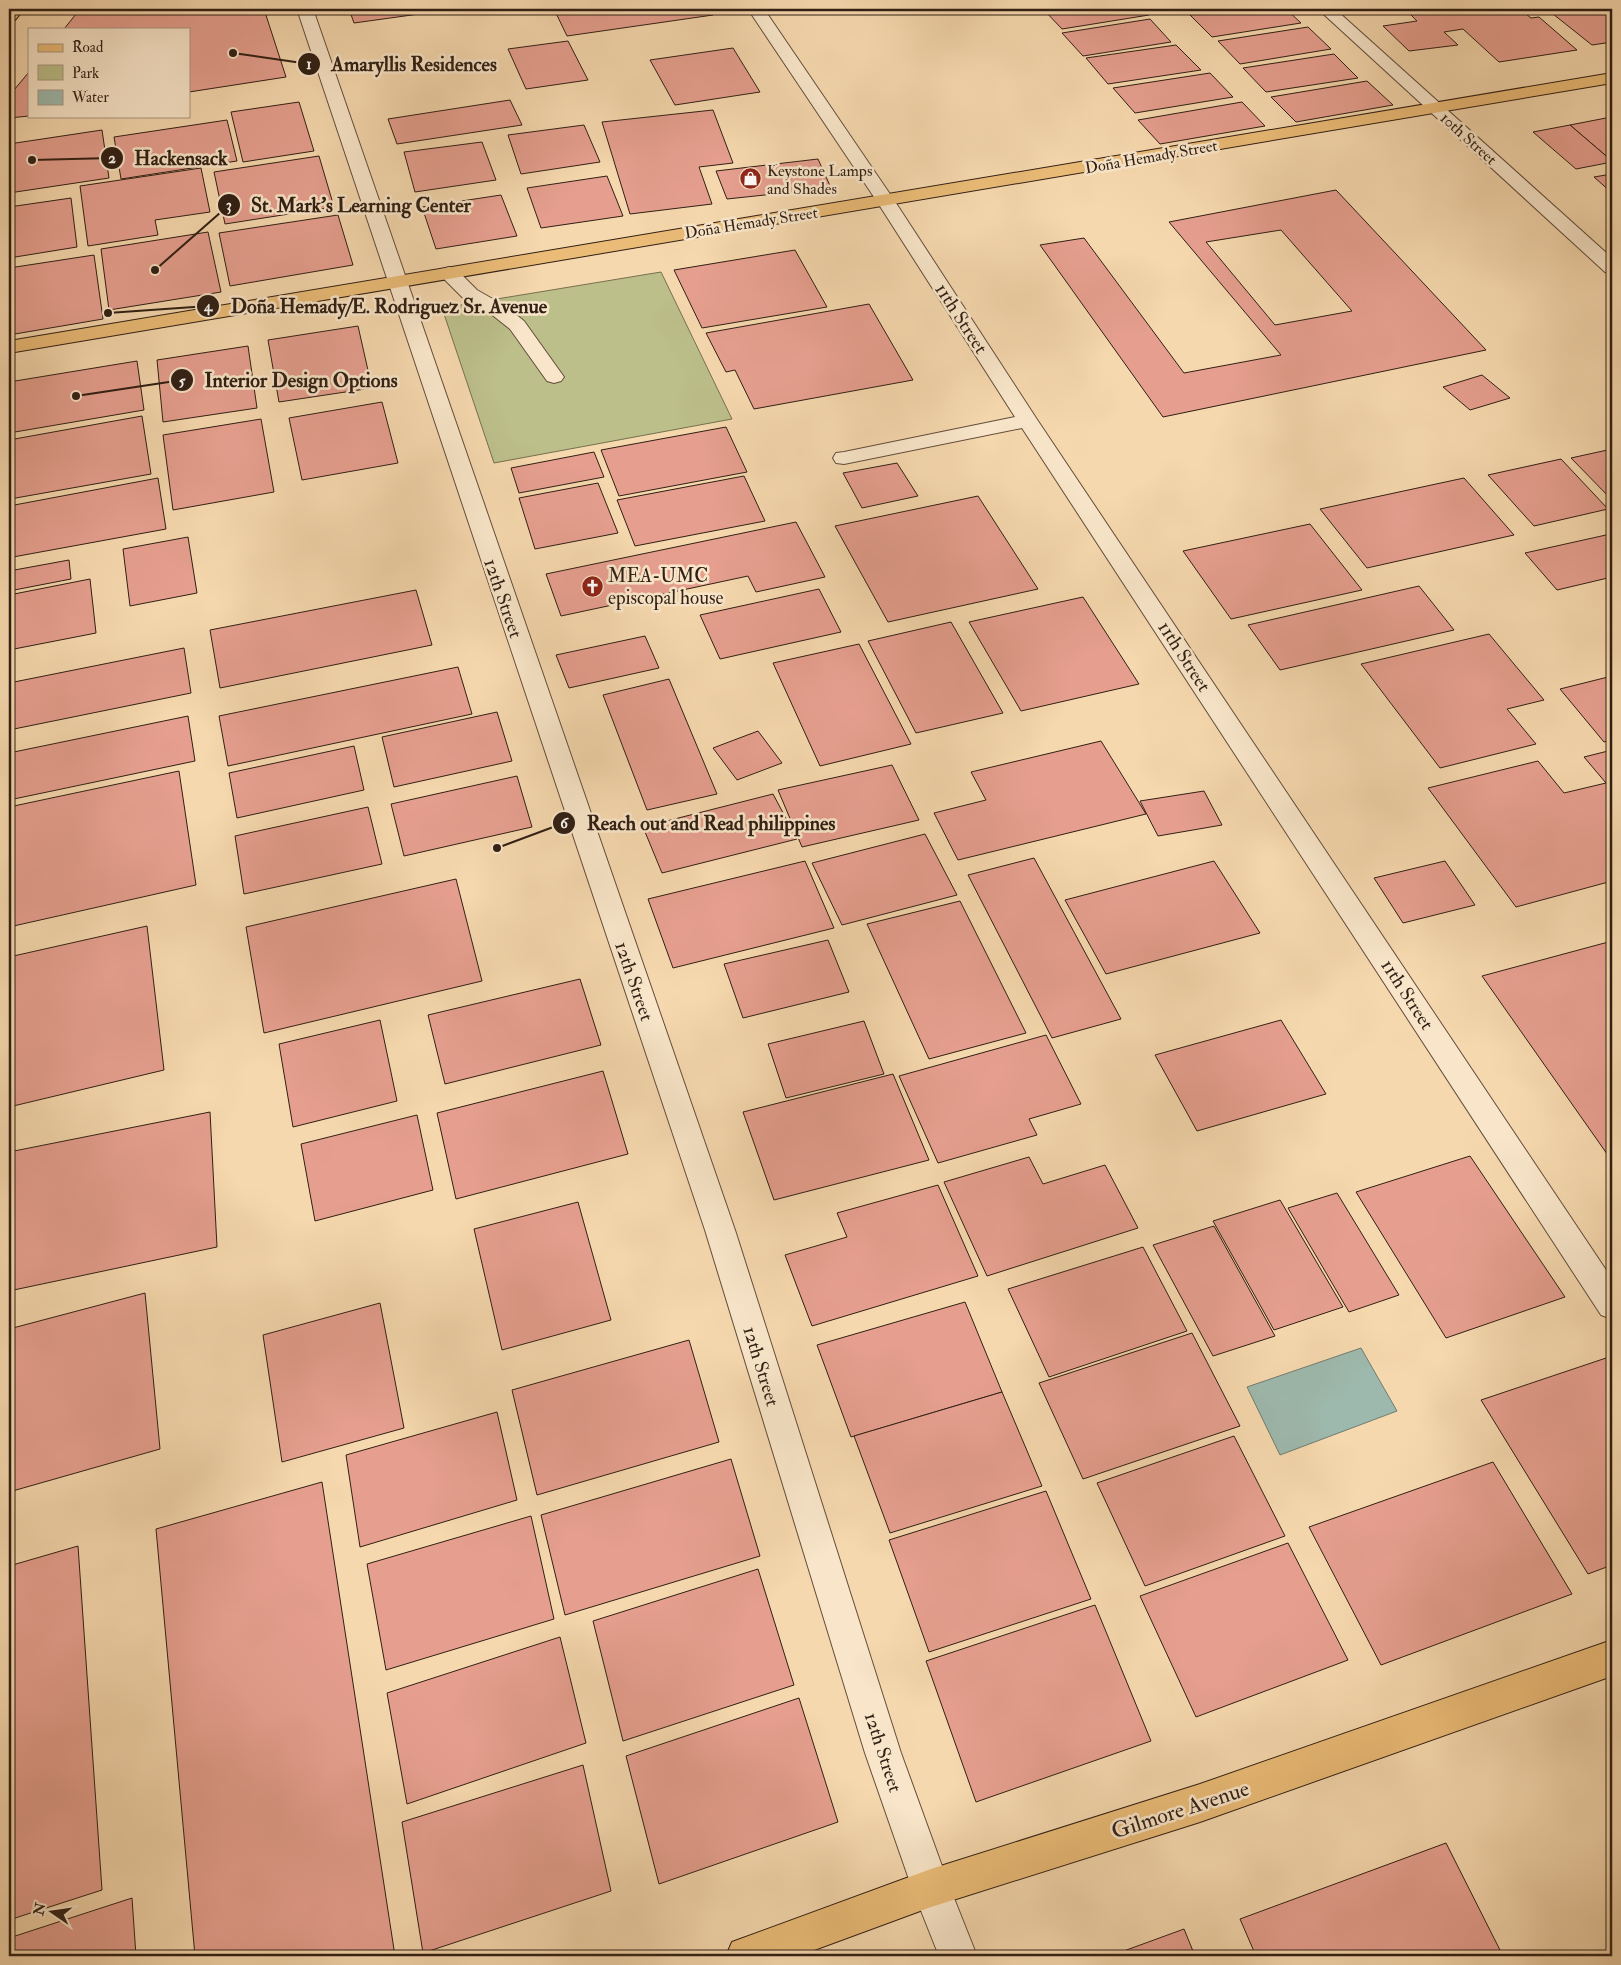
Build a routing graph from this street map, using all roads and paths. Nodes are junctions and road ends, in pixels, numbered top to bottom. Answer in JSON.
{"nodes":[{"id":1,"x":16,"y":9,"type":"edge"},
{"id":2,"x":305,"y":9,"type":"edge"},
{"id":3,"x":756,"y":9,"type":"edge"},
{"id":4,"x":1326,"y":9,"type":"edge"},
{"id":5,"x":9,"y":17,"type":"edge"},
{"id":6,"x":1612,"y":78,"type":"edge"},
{"id":7,"x":1436,"y":108,"type":"junction"},
{"id":8,"x":885,"y":200,"type":"junction"},
{"id":9,"x":1612,"y":268,"type":"edge"},
{"id":10,"x":449,"y":273,"type":"junction"},
{"id":11,"x":396,"y":282,"type":"junction"},
{"id":12,"x":9,"y":347,"type":"edge"},
{"id":13,"x":554,"y":376,"type":"dead end"},
{"id":14,"x":1028,"y":421,"type":"junction"},
{"id":15,"x":844,"y":458,"type":"dead end"},
{"id":16,"x":1612,"y":1305,"type":"edge"},
{"id":17,"x":1612,"y":1658,"type":"edge"},
{"id":18,"x":931,"y":1888,"type":"junction"},
{"id":19,"x":746,"y":1956,"type":"edge"},
{"id":20,"x":958,"y":1956,"type":"edge"}],
"edges":[{"from":1,"to":5,"type":"main road"},
{"from":2,"to":11,"type":"street","name":"12th Street"},
{"from":3,"to":8,"type":"street","name":"11th Street"},
{"from":4,"to":7,"type":"street","name":"10th Street"},
{"from":6,"to":7,"type":"main road","name":"Doña Hemady Street"},
{"from":7,"to":8,"type":"main road","name":"Doña Hemady Street"},
{"from":7,"to":9,"type":"street","name":"10th Street"},
{"from":8,"to":10,"type":"main road","name":"Doña Hemady Street"},
{"from":8,"to":14,"type":"street","name":"11th Street"},
{"from":10,"to":11,"type":"main road","name":"Doña Hemady Street"},
{"from":10,"to":13,"type":"street"},
{"from":11,"to":12,"type":"main road","name":"Doña Hemady Street"},
{"from":11,"to":18,"type":"street","name":"12th Street"},
{"from":14,"to":15,"type":"street"},
{"from":14,"to":16,"type":"street","name":"11th Street"},
{"from":17,"to":18,"type":"main road","name":"Gilmore Avenue"},
{"from":18,"to":19,"type":"main road","name":"Gilmore Avenue"},
{"from":18,"to":20,"type":"street","name":"12th Street"}]}
